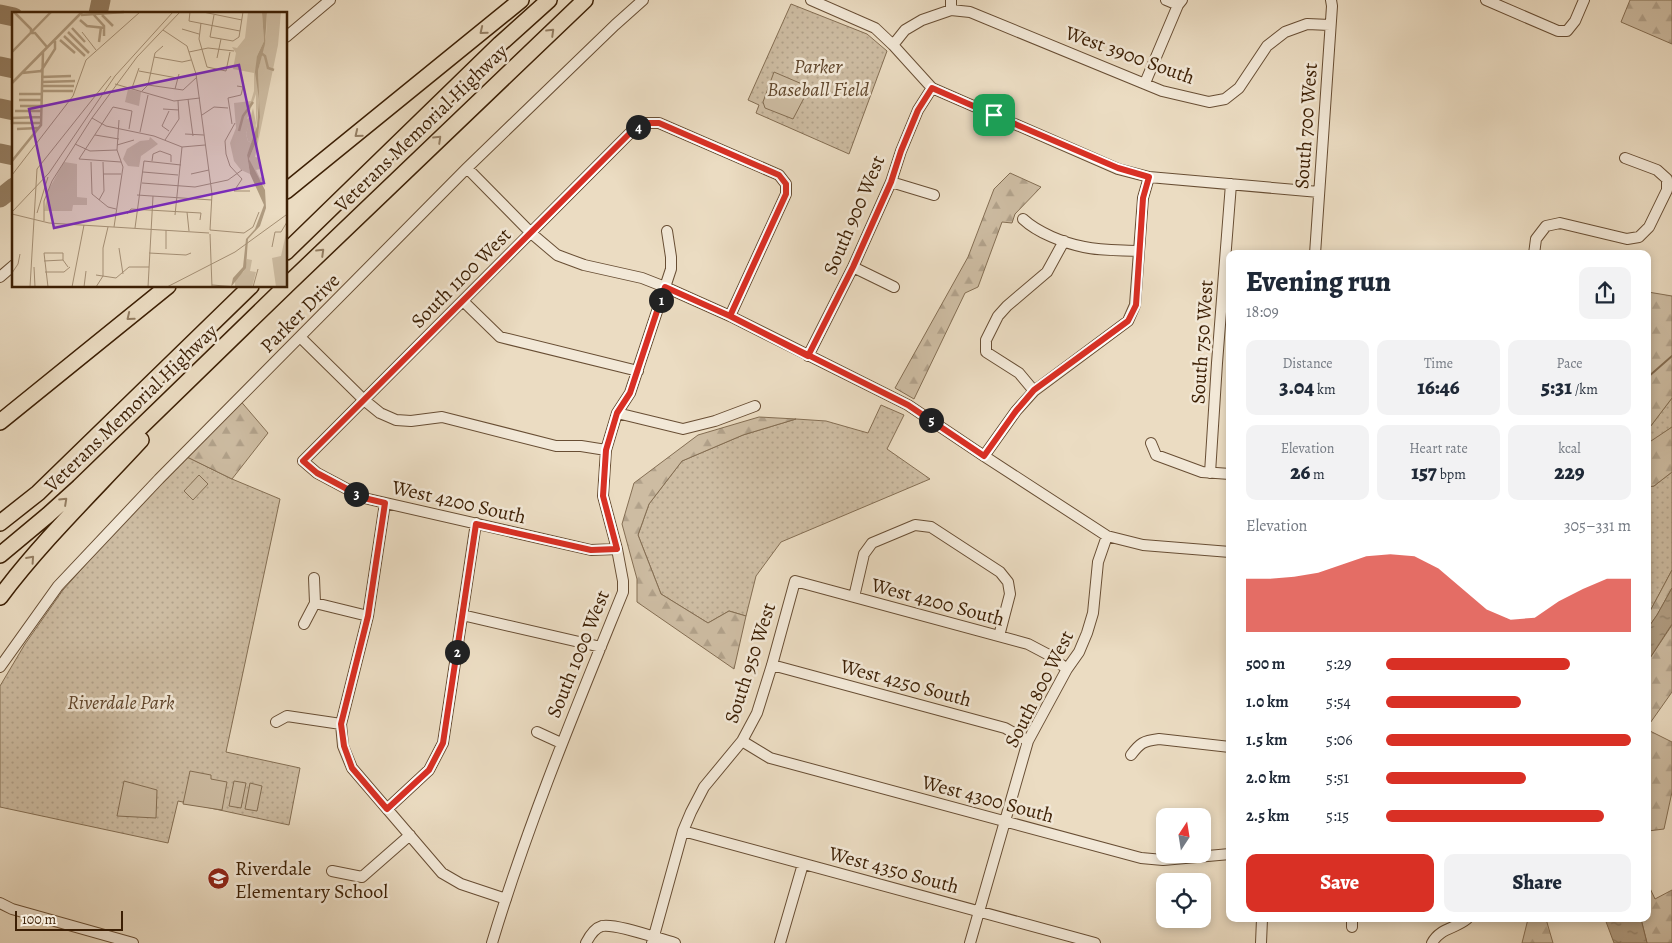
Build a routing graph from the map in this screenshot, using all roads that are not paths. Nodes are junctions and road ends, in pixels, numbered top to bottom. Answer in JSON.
{"nodes":[{"id":1,"x":330,"y":0,"type":"edge"},
{"id":2,"x":521,"y":0,"type":"edge"},
{"id":3,"x":549,"y":0,"type":"edge"},
{"id":4,"x":584,"y":0,"type":"edge"},
{"id":5,"x":643,"y":0,"type":"edge"},
{"id":6,"x":811,"y":0,"type":"edge"},
{"id":7,"x":1166,"y":0,"type":"edge"},
{"id":8,"x":1331,"y":0,"type":"edge"},
{"id":9,"x":1486,"y":0,"type":"edge"},
{"id":10,"x":1584,"y":0,"type":"edge"},
{"id":11,"x":824,"y":3,"type":"edge"},
{"id":12,"x":1180,"y":3,"type":"edge"},
{"id":13,"x":951,"y":5,"type":"edge"},
{"id":14,"x":1330,"y":25,"type":"junction"},
{"id":15,"x":288,"y":35,"type":"edge"},
{"id":16,"x":893,"y":45,"type":"junction"},
{"id":17,"x":1145,"y":83,"type":"junction"},
{"id":18,"x":932,"y":88,"type":"junction"},
{"id":19,"x":1625,"y":158,"type":"dead end"},
{"id":20,"x":467,"y":168,"type":"junction"},
{"id":21,"x":1149,"y":177,"type":"junction"},
{"id":22,"x":891,"y":182,"type":"junction"},
{"id":23,"x":1231,"y":184,"type":"junction"},
{"id":24,"x":288,"y":190,"type":"edge"},
{"id":25,"x":1319,"y":192,"type":"junction"},
{"id":26,"x":934,"y":195,"type":"dead end"},
{"id":27,"x":1023,"y":219,"type":"dead end"},
{"id":28,"x":667,"y":231,"type":"dead end"},
{"id":29,"x":531,"y":233,"type":"junction"},
{"id":30,"x":1064,"y":241,"type":"junction"},
{"id":31,"x":288,"y":250,"type":"edge"},
{"id":32,"x":1315,"y":250,"type":"edge"},
{"id":33,"x":1535,"y":250,"type":"edge"},
{"id":34,"x":1139,"y":251,"type":"junction"},
{"id":35,"x":853,"y":267,"type":"junction"},
{"id":36,"x":12,"y":268,"type":"edge"},
{"id":37,"x":0,"y":277,"type":"edge"},
{"id":38,"x":288,"y":284,"type":"edge"},
{"id":39,"x":665,"y":287,"type":"junction"},
{"id":40,"x":894,"y":287,"type":"dead end"},
{"id":41,"x":166,"y":288,"type":"edge"},
{"id":42,"x":249,"y":288,"type":"edge"},
{"id":43,"x":284,"y":288,"type":"edge"},
{"id":44,"x":463,"y":301,"type":"junction"},
{"id":45,"x":258,"y":314,"type":"junction"},
{"id":46,"x":730,"y":316,"type":"junction"},
{"id":47,"x":300,"y":337,"type":"junction"},
{"id":48,"x":808,"y":356,"type":"junction"},
{"id":49,"x":638,"y":371,"type":"junction"},
{"id":50,"x":1034,"y":390,"type":"junction"},
{"id":51,"x":364,"y":400,"type":"junction"},
{"id":52,"x":755,"y":406,"type":"dead end"},
{"id":53,"x":617,"y":413,"type":"junction"},
{"id":54,"x":0,"y":422,"type":"edge"},
{"id":55,"x":1151,"y":443,"type":"dead end"},
{"id":56,"x":606,"y":450,"type":"junction"},
{"id":57,"x":984,"y":456,"type":"junction"},
{"id":58,"x":303,"y":461,"type":"joint"},
{"id":59,"x":1210,"y":473,"type":"junction"},
{"id":60,"x":1226,"y":474,"type":"edge"},
{"id":61,"x":385,"y":503,"type":"junction"},
{"id":62,"x":0,"y":523,"type":"edge"},
{"id":63,"x":476,"y":524,"type":"junction"},
{"id":64,"x":1107,"y":536,"type":"junction"},
{"id":65,"x":617,"y":549,"type":"junction"},
{"id":66,"x":1226,"y":552,"type":"edge"},
{"id":67,"x":0,"y":555,"type":"edge"},
{"id":68,"x":314,"y":578,"type":"dead end"},
{"id":69,"x":795,"y":581,"type":"joint"},
{"id":70,"x":0,"y":597,"type":"edge"},
{"id":71,"x":854,"y":597,"type":"junction"},
{"id":72,"x":315,"y":603,"type":"junction"},
{"id":73,"x":462,"y":615,"type":"junction"},
{"id":74,"x":368,"y":616,"type":"junction"},
{"id":75,"x":304,"y":624,"type":"dead end"},
{"id":76,"x":999,"y":636,"type":"junction"},
{"id":77,"x":601,"y":647,"type":"junction"},
{"id":78,"x":772,"y":665,"type":"junction"},
{"id":79,"x":0,"y":667,"type":"edge"},
{"id":80,"x":1067,"y":669,"type":"junction"},
{"id":81,"x":276,"y":722,"type":"dead end"},
{"id":82,"x":341,"y":724,"type":"junction"},
{"id":83,"x":537,"y":732,"type":"dead end"},
{"id":84,"x":742,"y":741,"type":"junction"},
{"id":85,"x":1028,"y":741,"type":"junction"},
{"id":86,"x":562,"y":743,"type":"junction"},
{"id":87,"x":1226,"y":747,"type":"edge"},
{"id":88,"x":1131,"y":755,"type":"dead end"},
{"id":89,"x":387,"y":809,"type":"junction"},
{"id":90,"x":1004,"y":821,"type":"junction"},
{"id":91,"x":683,"y":831,"type":"junction"},
{"id":92,"x":410,"y":835,"type":"junction"},
{"id":93,"x":1226,"y":854,"type":"edge"},
{"id":94,"x":803,"y":864,"type":"junction"},
{"id":95,"x":332,"y":871,"type":"dead end"},
{"id":96,"x":506,"y":899,"type":"junction"},
{"id":97,"x":0,"y":903,"type":"edge"},
{"id":98,"x":978,"y":911,"type":"junction"},
{"id":99,"x":1262,"y":922,"type":"edge"},
{"id":100,"x":1463,"y":922,"type":"edge"},
{"id":101,"x":652,"y":940,"type":"edge"},
{"id":102,"x":133,"y":943,"type":"edge"},
{"id":103,"x":492,"y":943,"type":"edge"},
{"id":104,"x":586,"y":943,"type":"edge"},
{"id":105,"x":675,"y":943,"type":"edge"},
{"id":106,"x":780,"y":943,"type":"edge"},
{"id":107,"x":970,"y":943,"type":"edge"},
{"id":108,"x":1095,"y":943,"type":"edge"},
{"id":109,"x":1260,"y":943,"type":"edge"},
{"id":110,"x":1432,"y":943,"type":"edge"}],
"edges":[{"from":1,"to":15,"type":"street"},
{"from":2,"to":24,"type":"highway","one_way":true},
{"from":3,"to":31,"type":"highway","name":"Veterans Memorial Highway"},
{"from":38,"to":4,"type":"highway","name":"Veterans Memorial Highway","one_way":true},
{"from":5,"to":20,"type":"street","name":"Parker Drive"},
{"from":6,"to":11,"type":"street"},
{"from":7,"to":12,"type":"street"},
{"from":8,"to":14,"type":"street","name":"South 700 West"},
{"from":9,"to":10,"type":"street"},
{"from":11,"to":16,"type":"street"},
{"from":12,"to":17,"type":"street"},
{"from":13,"to":16,"type":"street"},
{"from":13,"to":17,"type":"street","name":"West 3900 South"},
{"from":14,"to":17,"type":"street","name":"West 3900 South"},
{"from":14,"to":25,"type":"street","name":"South 700 West"},
{"from":16,"to":18,"type":"street"},
{"from":18,"to":21,"type":"street"},
{"from":18,"to":22,"type":"street","name":"South 900 West"},
{"from":19,"to":33,"type":"street"},
{"from":20,"to":29,"type":"street"},
{"from":20,"to":47,"type":"street","name":"Parker Drive"},
{"from":21,"to":23,"type":"street"},
{"from":21,"to":34,"type":"street"},
{"from":22,"to":26,"type":"street"},
{"from":22,"to":35,"type":"street","name":"South 900 West"},
{"from":23,"to":25,"type":"street"},
{"from":23,"to":59,"type":"street","name":"South 750 West"},
{"from":25,"to":32,"type":"street","name":"South 700 West"},
{"from":27,"to":30,"type":"street"},
{"from":28,"to":39,"type":"street","name":"South 1000 West"},
{"from":29,"to":39,"type":"street"},
{"from":29,"to":44,"type":"street","name":"South 1100 West"},
{"from":29,"to":46,"type":"street","name":"South 1100 West"},
{"from":30,"to":34,"type":"street"},
{"from":30,"to":50,"type":"street"},
{"from":34,"to":50,"type":"street"},
{"from":35,"to":40,"type":"street"},
{"from":35,"to":48,"type":"street","name":"South 900 West"},
{"from":36,"to":37,"type":"street"},
{"from":39,"to":46,"type":"street"},
{"from":39,"to":49,"type":"street","name":"South 1000 West"},
{"from":41,"to":54,"type":"highway","one_way":true},
{"from":42,"to":62,"type":"highway","name":"Veterans Memorial Highway"},
{"from":43,"to":45,"type":"highway","name":"Veterans Memorial Highway"},
{"from":44,"to":49,"type":"street"},
{"from":44,"to":51,"type":"street","name":"South 1100 West"},
{"from":67,"to":45,"type":"highway","name":"Veterans Memorial Highway","one_way":true},
{"from":70,"to":45,"type":"highway","one_way":true},
{"from":46,"to":48,"type":"street"},
{"from":47,"to":51,"type":"street"},
{"from":47,"to":79,"type":"street","name":"Parker Drive"},
{"from":48,"to":57,"type":"street"},
{"from":49,"to":53,"type":"street","name":"South 1000 West"},
{"from":50,"to":57,"type":"street"},
{"from":51,"to":56,"type":"street"},
{"from":51,"to":58,"type":"street","name":"South 1100 West"},
{"from":52,"to":53,"type":"street"},
{"from":53,"to":56,"type":"street","name":"South 1000 West"},
{"from":55,"to":59,"type":"street"},
{"from":56,"to":65,"type":"street","name":"South 1000 West"},
{"from":57,"to":64,"type":"street"},
{"from":58,"to":61,"type":"street","name":"West 4200 South"},
{"from":59,"to":60,"type":"street"},
{"from":61,"to":63,"type":"street","name":"West 4200 South"},
{"from":61,"to":74,"type":"street"},
{"from":63,"to":65,"type":"street","name":"West 4200 South"},
{"from":63,"to":73,"type":"street"},
{"from":64,"to":66,"type":"street"},
{"from":64,"to":80,"type":"street","name":"South 800 West"},
{"from":65,"to":77,"type":"street","name":"South 1000 West"},
{"from":68,"to":72,"type":"street"},
{"from":69,"to":71,"type":"street","name":"West 4200 South"},
{"from":69,"to":78,"type":"street","name":"South 950 West"},
{"from":71,"to":76,"type":"street","name":"West 4200 South"},
{"from":71,"to":76,"type":"street"},
{"from":72,"to":74,"type":"street"},
{"from":72,"to":75,"type":"street"},
{"from":73,"to":77,"type":"street"},
{"from":73,"to":89,"type":"street"},
{"from":74,"to":82,"type":"street"},
{"from":76,"to":80,"type":"street","name":"West 4200 South"},
{"from":77,"to":86,"type":"street","name":"South 1000 West"},
{"from":78,"to":84,"type":"street","name":"South 950 West"},
{"from":78,"to":85,"type":"street","name":"West 4250 South"},
{"from":80,"to":85,"type":"street","name":"South 800 West"},
{"from":81,"to":82,"type":"street"},
{"from":82,"to":89,"type":"street"},
{"from":83,"to":86,"type":"street"},
{"from":84,"to":90,"type":"street","name":"West 4300 South"},
{"from":84,"to":91,"type":"street","name":"South 950 West"},
{"from":85,"to":90,"type":"street","name":"South 800 West"},
{"from":86,"to":96,"type":"street","name":"South 1000 West"},
{"from":87,"to":88,"type":"street"},
{"from":89,"to":92,"type":"street"},
{"from":90,"to":93,"type":"street","name":"West 4300 South"},
{"from":90,"to":98,"type":"street","name":"South 800 West"},
{"from":91,"to":94,"type":"street","name":"West 4350 South"},
{"from":91,"to":101,"type":"street","name":"South 950 West"},
{"from":92,"to":95,"type":"street"},
{"from":92,"to":96,"type":"street"},
{"from":94,"to":98,"type":"street","name":"West 4350 South"},
{"from":94,"to":106,"type":"street"},
{"from":96,"to":103,"type":"street","name":"South 1000 West"},
{"from":97,"to":102,"type":"street"},
{"from":98,"to":107,"type":"street","name":"South 800 West"},
{"from":98,"to":108,"type":"street","name":"West 4350 South"},
{"from":99,"to":109,"type":"street"},
{"from":100,"to":110,"type":"street"},
{"from":101,"to":104,"type":"street"},
{"from":101,"to":105,"type":"street"}]}
